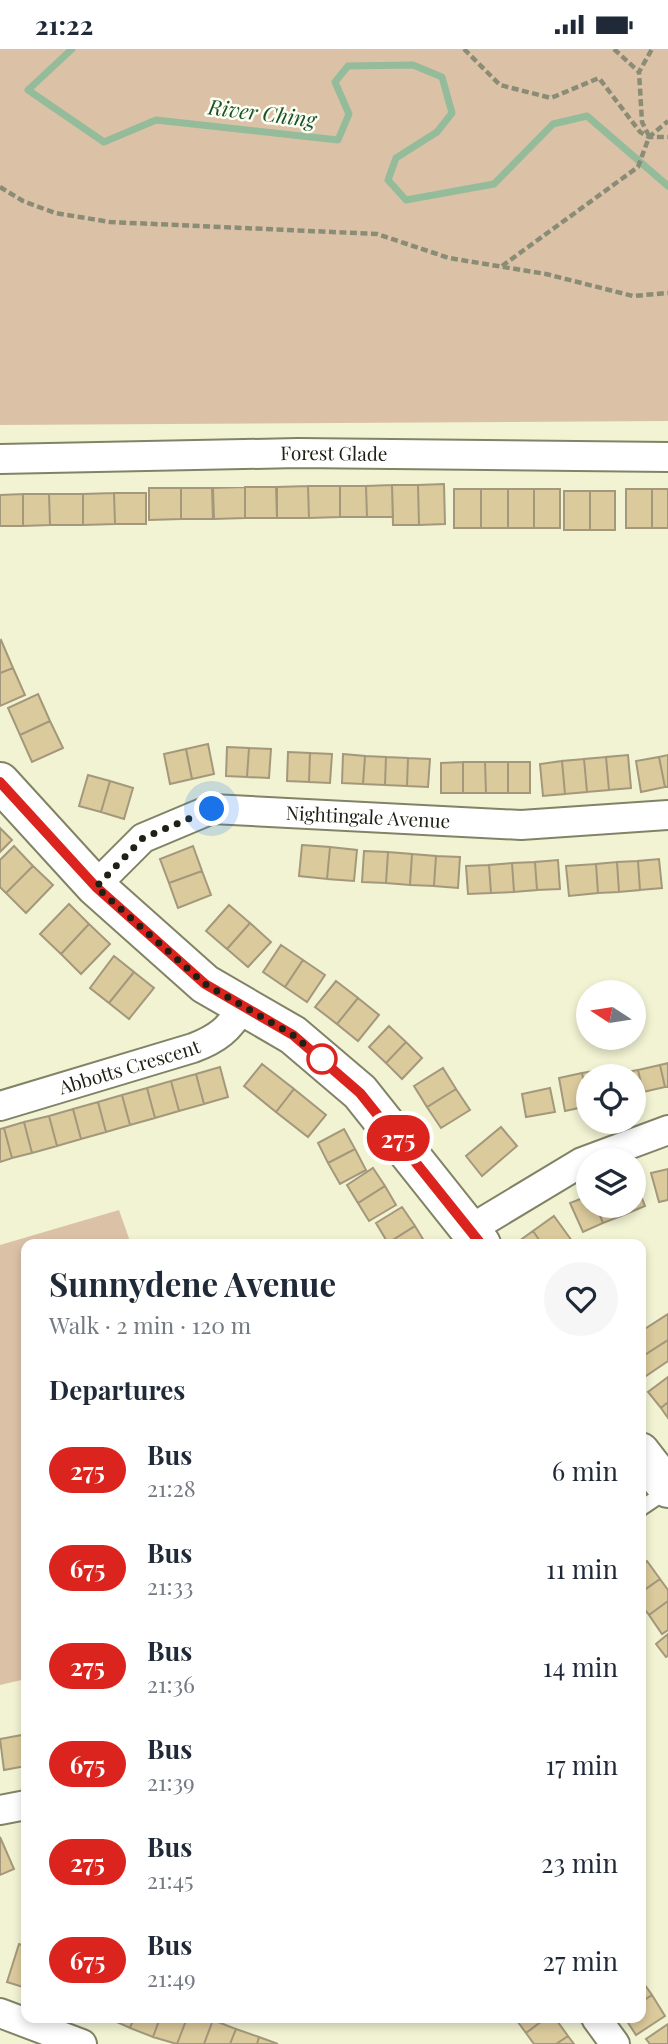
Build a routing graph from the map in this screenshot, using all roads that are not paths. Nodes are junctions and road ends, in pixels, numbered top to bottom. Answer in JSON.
{"nodes":[{"id":1,"x":668,"y":457,"type":"edge"},
{"id":2,"x":0,"y":459,"type":"edge"},
{"id":3,"x":3,"y":792,"type":"edge"},
{"id":4,"x":668,"y":815,"type":"edge"},
{"id":5,"x":96,"y":887,"type":"junction"},
{"id":6,"x":242,"y":1007,"type":"junction"},
{"id":7,"x":0,"y":1105,"type":"edge"},
{"id":8,"x":668,"y":1130,"type":"edge"},
{"id":9,"x":475,"y":1237,"type":"edge"},
{"id":10,"x":646,"y":1460,"type":"edge"},
{"id":11,"x":668,"y":1489,"type":"edge"},
{"id":12,"x":646,"y":1505,"type":"edge"},
{"id":13,"x":21,"y":1806,"type":"edge"},
{"id":14,"x":0,"y":1810,"type":"edge"},
{"id":15,"x":0,"y":2013,"type":"edge"},
{"id":16,"x":21,"y":2021,"type":"edge"},
{"id":17,"x":26,"y":2023,"type":"edge"},
{"id":18,"x":600,"y":2023,"type":"edge"},
{"id":19,"x":82,"y":2044,"type":"edge"},
{"id":20,"x":615,"y":2044,"type":"edge"}],
"edges":[{"from":1,"to":2,"type":"street","name":"Forest Glade"},
{"from":3,"to":5,"type":"street"},
{"from":4,"to":5,"type":"street","name":"Nightingale Avenue"},
{"from":5,"to":6,"type":"street"},
{"from":6,"to":7,"type":"street","name":"Abbotts Crescent"},
{"from":6,"to":9,"type":"street"},
{"from":8,"to":9,"type":"street"},
{"from":10,"to":11,"type":"street"},
{"from":11,"to":12,"type":"lane"},
{"from":13,"to":14,"type":"street"},
{"from":15,"to":16,"type":"street"},
{"from":17,"to":19,"type":"street"},
{"from":18,"to":20,"type":"street"}]}
